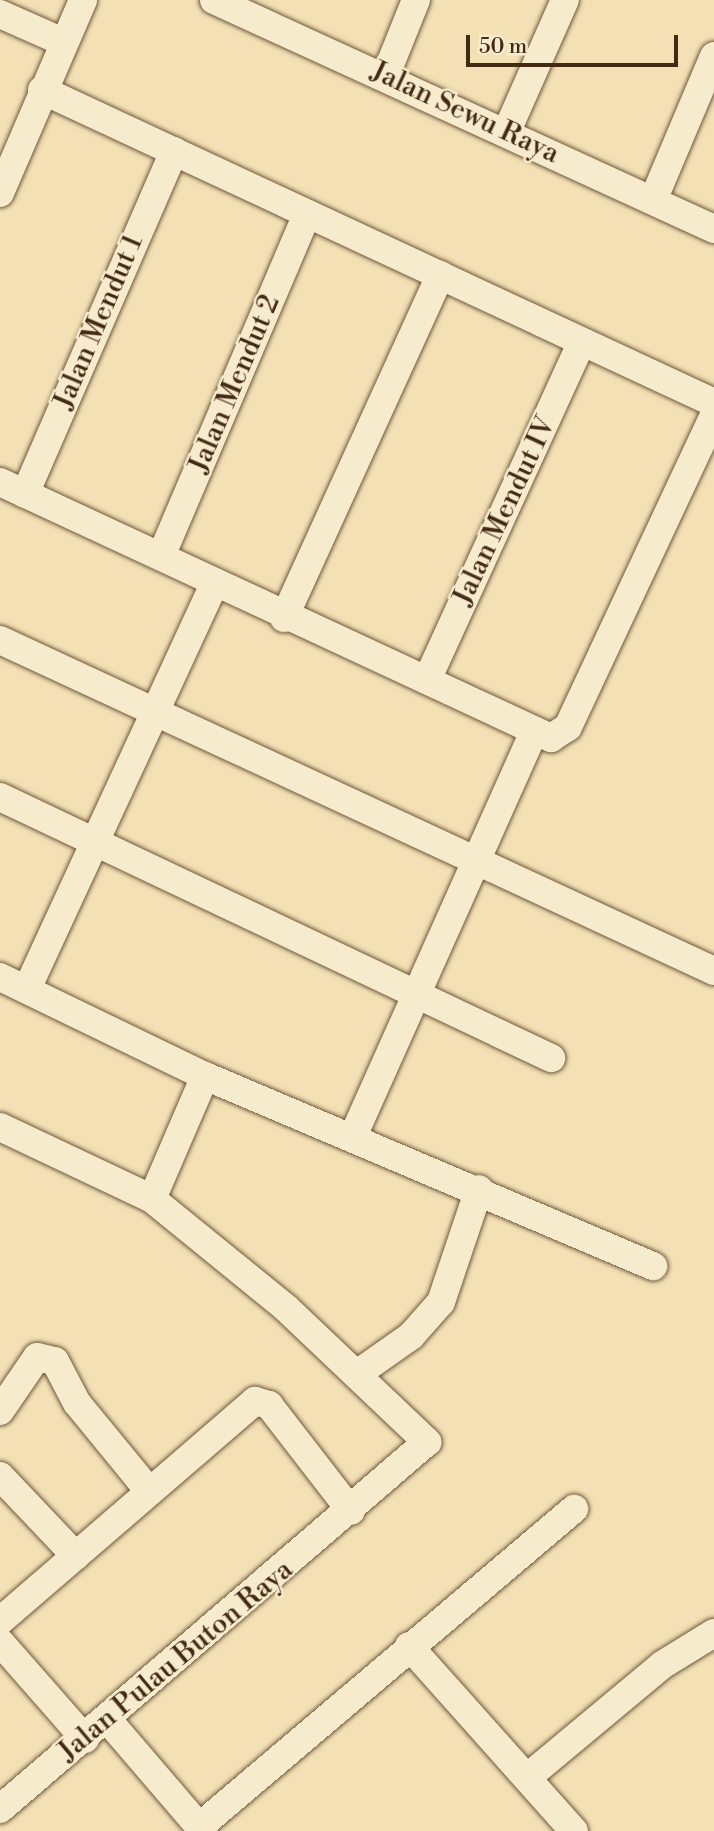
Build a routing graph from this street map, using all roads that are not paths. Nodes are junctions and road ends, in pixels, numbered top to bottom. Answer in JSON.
{"nodes":[{"id":1,"x":83,"y":0,"type":"edge"},
{"id":2,"x":416,"y":0,"type":"edge"},
{"id":3,"x":565,"y":0,"type":"edge"},
{"id":4,"x":229,"y":3,"type":"edge"},
{"id":5,"x":0,"y":15,"type":"edge"},
{"id":6,"x":63,"y":43,"type":"junction"},
{"id":7,"x":714,"y":56,"type":"edge"},
{"id":8,"x":385,"y":76,"type":"junction"},
{"id":9,"x":42,"y":90,"type":"junction"},
{"id":10,"x":506,"y":133,"type":"junction"},
{"id":11,"x":174,"y":151,"type":"junction"},
{"id":12,"x":0,"y":193,"type":"edge"},
{"id":13,"x":654,"y":198,"type":"junction"},
{"id":14,"x":307,"y":214,"type":"junction"},
{"id":15,"x":714,"y":229,"type":"edge"},
{"id":16,"x":440,"y":275,"type":"junction"},
{"id":17,"x":582,"y":342,"type":"junction"},
{"id":18,"x":714,"y":403,"type":"edge"},
{"id":19,"x":714,"y":415,"type":"edge"},
{"id":20,"x":13,"y":488,"type":"edge"},
{"id":21,"x":162,"y":554,"type":"junction"},
{"id":22,"x":215,"y":582,"type":"junction"},
{"id":23,"x":284,"y":618,"type":"junction"},
{"id":24,"x":0,"y":640,"type":"edge"},
{"id":25,"x":427,"y":680,"type":"junction"},
{"id":26,"x":157,"y":710,"type":"junction"},
{"id":27,"x":533,"y":734,"type":"junction"},
{"id":28,"x":0,"y":797,"type":"edge"},
{"id":29,"x":99,"y":844,"type":"junction"},
{"id":30,"x":480,"y":863,"type":"junction"},
{"id":31,"x":714,"y":971,"type":"edge"},
{"id":32,"x":0,"y":977,"type":"edge"},
{"id":33,"x":27,"y":989,"type":"junction"},
{"id":34,"x":416,"y":995,"type":"junction"},
{"id":35,"x":551,"y":1058,"type":"dead end"},
{"id":36,"x":205,"y":1076,"type":"junction"},
{"id":37,"x":0,"y":1127,"type":"edge"},
{"id":38,"x":354,"y":1134,"type":"junction"},
{"id":39,"x":479,"y":1189,"type":"junction"},
{"id":40,"x":152,"y":1199,"type":"junction"},
{"id":41,"x":653,"y":1266,"type":"dead end"},
{"id":42,"x":357,"y":1374,"type":"junction"},
{"id":43,"x":0,"y":1411,"type":"edge"},
{"id":44,"x":0,"y":1476,"type":"edge"},
{"id":45,"x":149,"y":1491,"type":"junction"},
{"id":46,"x":574,"y":1508,"type":"dead end"},
{"id":47,"x":351,"y":1511,"type":"junction"},
{"id":48,"x":76,"y":1556,"type":"junction"},
{"id":49,"x":0,"y":1621,"type":"edge"},
{"id":50,"x":714,"y":1633,"type":"edge"},
{"id":51,"x":0,"y":1642,"type":"edge"},
{"id":52,"x":409,"y":1646,"type":"junction"},
{"id":53,"x":107,"y":1719,"type":"junction"},
{"id":54,"x":85,"y":1739,"type":"junction"},
{"id":55,"x":529,"y":1776,"type":"junction"},
{"id":56,"x":0,"y":1809,"type":"edge"},
{"id":57,"x":0,"y":1822,"type":"edge"},
{"id":58,"x":201,"y":1829,"type":"edge"},
{"id":59,"x":7,"y":1831,"type":"edge"},
{"id":60,"x":574,"y":1831,"type":"edge"}],
"edges":[{"from":1,"to":6,"type":"street"},
{"from":2,"to":8,"type":"street"},
{"from":3,"to":10,"type":"street"},
{"from":4,"to":8,"type":"street","name":"Jalan Sewu Raya"},
{"from":5,"to":6,"type":"street"},
{"from":6,"to":9,"type":"street"},
{"from":7,"to":13,"type":"street"},
{"from":8,"to":10,"type":"street","name":"Jalan Sewu Raya"},
{"from":9,"to":11,"type":"street"},
{"from":9,"to":12,"type":"street"},
{"from":10,"to":13,"type":"street","name":"Jalan Sewu Raya"},
{"from":11,"to":14,"type":"street"},
{"from":11,"to":20,"type":"street","name":"Jalan Mendut 1"},
{"from":13,"to":15,"type":"street","name":"Jalan Sewu Raya"},
{"from":14,"to":16,"type":"street"},
{"from":14,"to":21,"type":"street","name":"Jalan Mendut 2"},
{"from":16,"to":17,"type":"street"},
{"from":16,"to":23,"type":"street"},
{"from":17,"to":18,"type":"street"},
{"from":17,"to":25,"type":"street","name":"Jalan Mendut IV"},
{"from":19,"to":27,"type":"street"},
{"from":20,"to":21,"type":"street"},
{"from":21,"to":22,"type":"street"},
{"from":22,"to":23,"type":"street"},
{"from":22,"to":26,"type":"street"},
{"from":23,"to":25,"type":"street"},
{"from":24,"to":26,"type":"street"},
{"from":25,"to":27,"type":"street"},
{"from":26,"to":29,"type":"street"},
{"from":26,"to":30,"type":"street"},
{"from":27,"to":30,"type":"street"},
{"from":28,"to":29,"type":"street"},
{"from":29,"to":33,"type":"street"},
{"from":29,"to":34,"type":"street"},
{"from":30,"to":31,"type":"street"},
{"from":30,"to":34,"type":"street"},
{"from":32,"to":33,"type":"street"},
{"from":33,"to":36,"type":"street"},
{"from":34,"to":35,"type":"street"},
{"from":34,"to":38,"type":"street"},
{"from":36,"to":38,"type":"street"},
{"from":36,"to":40,"type":"street"},
{"from":37,"to":40,"type":"street"},
{"from":38,"to":39,"type":"street"},
{"from":39,"to":41,"type":"street"},
{"from":39,"to":42,"type":"street"},
{"from":40,"to":42,"type":"street"},
{"from":42,"to":47,"type":"street","name":"Jalan Pulau Buton Raya"},
{"from":43,"to":45,"type":"street"},
{"from":44,"to":48,"type":"street"},
{"from":45,"to":47,"type":"street"},
{"from":45,"to":48,"type":"street"},
{"from":46,"to":52,"type":"street"},
{"from":47,"to":53,"type":"street","name":"Jalan Pulau Buton Raya"},
{"from":48,"to":49,"type":"street"},
{"from":50,"to":55,"type":"street"},
{"from":51,"to":54,"type":"street"},
{"from":52,"to":55,"type":"street"},
{"from":52,"to":58,"type":"street"},
{"from":53,"to":54,"type":"street","name":"Jalan Pulau Buton Raya"},
{"from":53,"to":58,"type":"street"},
{"from":54,"to":56,"type":"street","name":"Jalan Pulau Buton Raya"},
{"from":55,"to":60,"type":"street"},
{"from":57,"to":59,"type":"street"}]}
